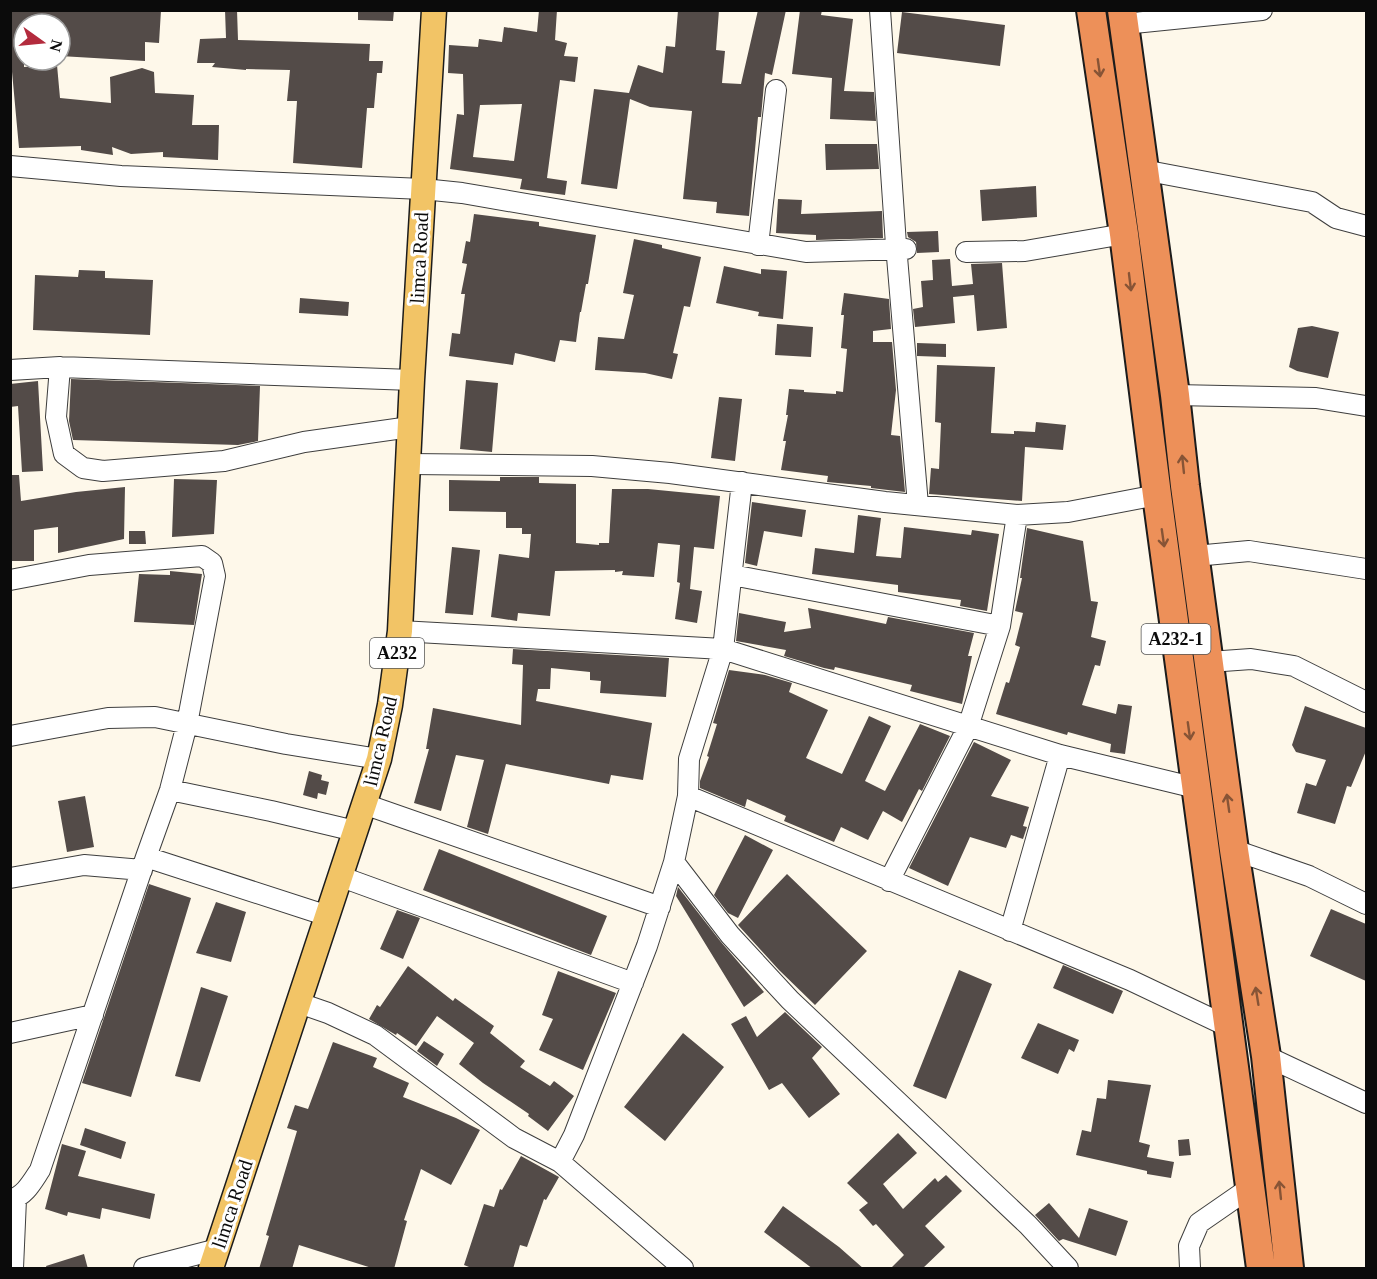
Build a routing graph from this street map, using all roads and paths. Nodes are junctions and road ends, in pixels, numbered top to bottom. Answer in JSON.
{"nodes":[{"id":1,"x":434,"y":10,"type":"edge"},
{"id":2,"x":880,"y":10,"type":"edge"},
{"id":3,"x":1262,"y":10,"type":"edge"},
{"id":4,"x":1091,"y":11,"type":"edge"},
{"id":5,"x":1123,"y":17,"type":"edge"},
{"id":6,"x":776,"y":90,"type":"dead end"},
{"id":7,"x":10,"y":166,"type":"edge"},
{"id":8,"x":1143,"y":170,"type":"junction"},
{"id":9,"x":423,"y":189,"type":"junction"},
{"id":10,"x":1366,"y":226,"type":"edge"},
{"id":11,"x":1124,"y":234,"type":"junction"},
{"id":12,"x":758,"y":244,"type":"junction"},
{"id":13,"x":901,"y":249,"type":"junction"},
{"id":14,"x":966,"y":252,"type":"dead end"},
{"id":15,"x":60,"y":367,"type":"junction"},
{"id":16,"x":10,"y":370,"type":"edge"},
{"id":17,"x":412,"y":380,"type":"junction"},
{"id":18,"x":1175,"y":395,"type":"junction"},
{"id":19,"x":1366,"y":406,"type":"edge"},
{"id":20,"x":410,"y":427,"type":"junction"},
{"id":21,"x":409,"y":464,"type":"junction"},
{"id":22,"x":742,"y":482,"type":"junction"},
{"id":23,"x":1157,"y":495,"type":"junction"},
{"id":24,"x":918,"y":505,"type":"junction"},
{"id":25,"x":1017,"y":515,"type":"junction"},
{"id":26,"x":1195,"y":556,"type":"junction"},
{"id":27,"x":1366,"y":569,"type":"edge"},
{"id":28,"x":732,"y":575,"type":"junction"},
{"id":29,"x":10,"y":580,"type":"edge"},
{"id":30,"x":1000,"y":626,"type":"junction"},
{"id":31,"x":400,"y":631,"type":"junction"},
{"id":32,"x":723,"y":648,"type":"junction"},
{"id":33,"x":1209,"y":662,"type":"junction"},
{"id":34,"x":1366,"y":702,"type":"edge"},
{"id":35,"x":187,"y":724,"type":"junction"},
{"id":36,"x":968,"y":727,"type":"junction"},
{"id":37,"x":10,"y":736,"type":"edge"},
{"id":38,"x":1060,"y":755,"type":"junction"},
{"id":39,"x":379,"y":759,"type":"junction"},
{"id":40,"x":1196,"y":788,"type":"junction"},
{"id":41,"x":170,"y":790,"type":"junction"},
{"id":42,"x":688,"y":796,"type":"junction"},
{"id":43,"x":364,"y":804,"type":"junction"},
{"id":44,"x":355,"y":831,"type":"junction"},
{"id":45,"x":1234,"y":850,"type":"junction"},
{"id":46,"x":674,"y":862,"type":"junction"},
{"id":47,"x":144,"y":863,"type":"junction"},
{"id":48,"x":339,"y":876,"type":"junction"},
{"id":49,"x":10,"y":878,"type":"edge"},
{"id":50,"x":889,"y":881,"type":"junction"},
{"id":51,"x":1366,"y":904,"type":"edge"},
{"id":52,"x":660,"y":907,"type":"junction"},
{"id":53,"x":328,"y":916,"type":"junction"},
{"id":54,"x":1010,"y":931,"type":"junction"},
{"id":55,"x":633,"y":983,"type":"junction"},
{"id":56,"x":299,"y":1004,"type":"junction"},
{"id":57,"x":93,"y":1015,"type":"junction"},
{"id":58,"x":1229,"y":1027,"type":"junction"},
{"id":59,"x":10,"y":1033,"type":"edge"},
{"id":60,"x":1266,"y":1056,"type":"junction"},
{"id":61,"x":1366,"y":1104,"type":"edge"},
{"id":62,"x":560,"y":1162,"type":"junction"},
{"id":63,"x":1251,"y":1188,"type":"junction"},
{"id":64,"x":13,"y":1199,"type":"edge"},
{"id":65,"x":1284,"y":1229,"type":"junction"},
{"id":66,"x":1257,"y":1234,"type":"junction"},
{"id":67,"x":214,"y":1259,"type":"edge"},
{"id":68,"x":13,"y":1269,"type":"edge"},
{"id":69,"x":144,"y":1269,"type":"edge"},
{"id":70,"x":683,"y":1269,"type":"edge"},
{"id":71,"x":1068,"y":1269,"type":"edge"},
{"id":72,"x":1190,"y":1269,"type":"edge"},
{"id":73,"x":1262,"y":1269,"type":"edge"},
{"id":74,"x":1289,"y":1269,"type":"edge"}],
"edges":[{"from":1,"to":9,"type":"main road","name":"limca Road","number":"A232"},
{"from":2,"to":13,"type":"street"},
{"from":3,"to":5,"type":"street"},
{"from":4,"to":11,"type":"highway","number":"A232-1","one_way":true},
{"from":5,"to":8,"type":"highway","number":"A232-1"},
{"from":6,"to":12,"type":"street"},
{"from":7,"to":9,"type":"street"},
{"from":8,"to":10,"type":"street"},
{"from":8,"to":18,"type":"highway","number":"A232-1"},
{"from":9,"to":12,"type":"street"},
{"from":9,"to":17,"type":"main road","name":"limca Road","number":"A232"},
{"from":11,"to":14,"type":"street"},
{"from":11,"to":23,"type":"highway","number":"A232-1","one_way":true},
{"from":12,"to":13,"type":"street"},
{"from":13,"to":24,"type":"street"},
{"from":15,"to":16,"type":"street"},
{"from":15,"to":17,"type":"street"},
{"from":15,"to":20,"type":"street"},
{"from":17,"to":20,"type":"main road","name":"limca Road","number":"A232"},
{"from":18,"to":19,"type":"street"},
{"from":26,"to":18,"type":"highway","number":"A232-1","one_way":true},
{"from":20,"to":21,"type":"main road","name":"limca Road","number":"A232"},
{"from":21,"to":22,"type":"street"},
{"from":21,"to":31,"type":"main road","name":"limca Road","number":"A232"},
{"from":22,"to":24,"type":"street"},
{"from":22,"to":28,"type":"street"},
{"from":23,"to":25,"type":"street"},
{"from":23,"to":40,"type":"highway","number":"A232-1","one_way":true},
{"from":24,"to":25,"type":"street"},
{"from":25,"to":30,"type":"street"},
{"from":26,"to":27,"type":"street"},
{"from":26,"to":33,"type":"highway","number":"A232-1"},
{"from":28,"to":30,"type":"street"},
{"from":28,"to":32,"type":"street"},
{"from":29,"to":35,"type":"street"},
{"from":30,"to":36,"type":"street"},
{"from":31,"to":32,"type":"street"},
{"from":31,"to":39,"type":"main road","name":"limca Road","number":"A232"},
{"from":32,"to":36,"type":"street"},
{"from":32,"to":42,"type":"street"},
{"from":33,"to":34,"type":"street"},
{"from":45,"to":33,"type":"highway","number":"A232-1","one_way":true},
{"from":35,"to":37,"type":"street"},
{"from":35,"to":39,"type":"street"},
{"from":35,"to":41,"type":"street"},
{"from":36,"to":38,"type":"street"},
{"from":36,"to":50,"type":"street"},
{"from":38,"to":40,"type":"street"},
{"from":38,"to":54,"type":"street"},
{"from":39,"to":43,"type":"main road","name":"limca Road","number":"A232"},
{"from":40,"to":58,"type":"highway","number":"A232-1"},
{"from":41,"to":44,"type":"street"},
{"from":41,"to":47,"type":"street"},
{"from":42,"to":46,"type":"street"},
{"from":42,"to":50,"type":"street"},
{"from":43,"to":44,"type":"main road","name":"limca Road","number":"A232"},
{"from":43,"to":52,"type":"street"},
{"from":44,"to":48,"type":"main road","name":"limca Road","number":"A232"},
{"from":45,"to":51,"type":"street"},
{"from":60,"to":45,"type":"highway","number":"A232-1","one_way":true},
{"from":46,"to":52,"type":"street"},
{"from":46,"to":71,"type":"street"},
{"from":47,"to":49,"type":"street"},
{"from":47,"to":53,"type":"street"},
{"from":47,"to":57,"type":"street"},
{"from":48,"to":53,"type":"main road","name":"limca Road","number":"A232"},
{"from":48,"to":55,"type":"street"},
{"from":50,"to":54,"type":"street"},
{"from":52,"to":55,"type":"street"},
{"from":53,"to":56,"type":"main road","name":"limca Road","number":"A232"},
{"from":54,"to":58,"type":"street"},
{"from":55,"to":62,"type":"street"},
{"from":56,"to":62,"type":"street"},
{"from":56,"to":67,"type":"main road","name":"limca Road","number":"A232"},
{"from":57,"to":59,"type":"street"},
{"from":57,"to":64,"type":"street"},
{"from":58,"to":63,"type":"highway","number":"A232-1"},
{"from":60,"to":61,"type":"street"},
{"from":65,"to":60,"type":"highway","number":"A232-1","one_way":true},
{"from":62,"to":70,"type":"street"},
{"from":63,"to":66,"type":"highway","number":"A232-1"},
{"from":63,"to":72,"type":"street"},
{"from":64,"to":68,"type":"street"},
{"from":65,"to":66,"type":"highway"},
{"from":65,"to":74,"type":"highway","number":"A232-1"},
{"from":66,"to":73,"type":"highway","number":"A232-1"},
{"from":67,"to":69,"type":"street"}]}
